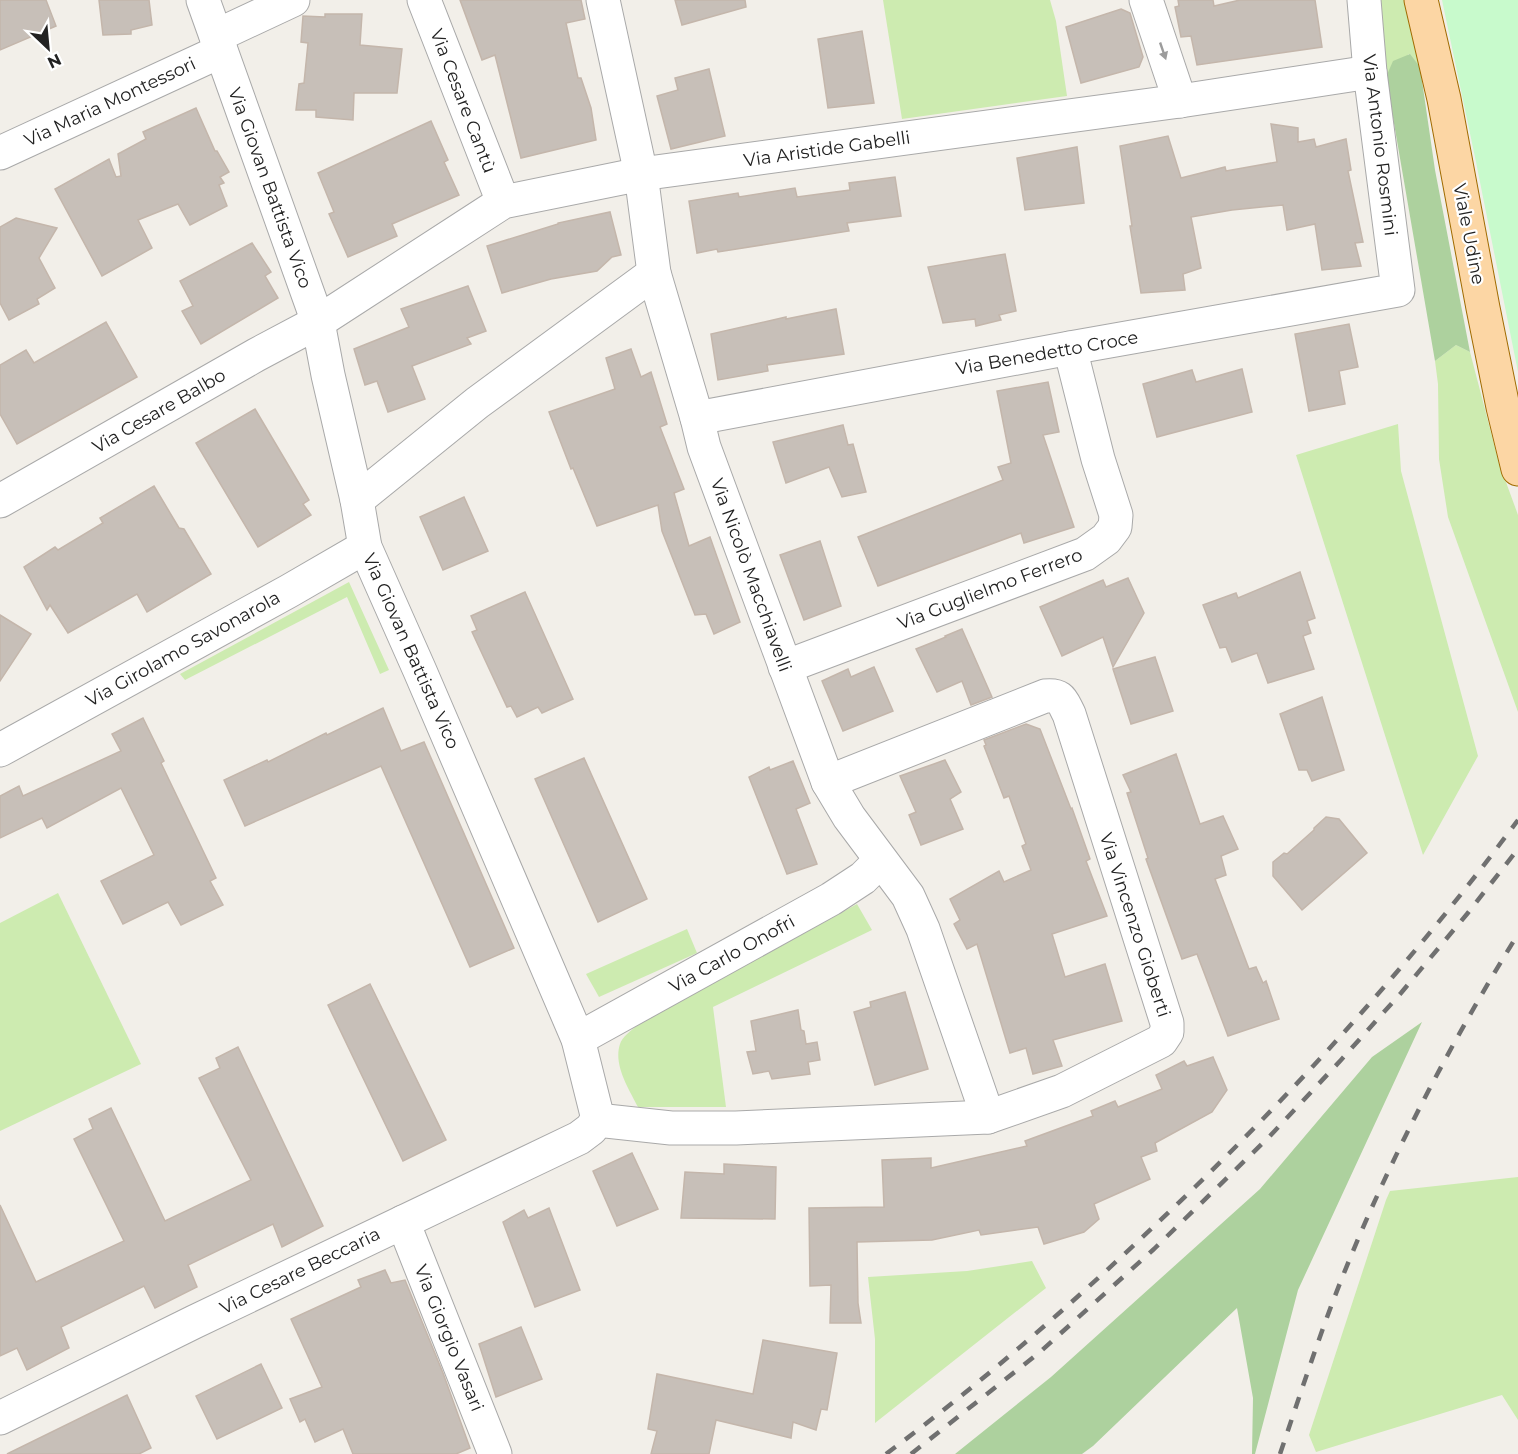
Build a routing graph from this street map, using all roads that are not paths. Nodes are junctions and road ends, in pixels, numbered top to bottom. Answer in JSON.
{"nodes":[{"id":1,"x":203,"y":0,"type":"edge"},
{"id":2,"x":293,"y":0,"type":"edge"},
{"id":3,"x":424,"y":0,"type":"edge"},
{"id":4,"x":603,"y":0,"type":"edge"},
{"id":5,"x":1146,"y":0,"type":"edge"},
{"id":6,"x":1364,"y":0,"type":"edge"},
{"id":7,"x":1421,"y":0,"type":"edge"},
{"id":8,"x":218,"y":43,"type":"junction"},
{"id":9,"x":1370,"y":72,"type":"junction"},
{"id":10,"x":1180,"y":101,"type":"junction"},
{"id":11,"x":0,"y":153,"type":"edge"},
{"id":12,"x":641,"y":174,"type":"junction"},
{"id":13,"x":503,"y":202,"type":"junction"},
{"id":14,"x":654,"y":273,"type":"junction"},
{"id":15,"x":1398,"y":290,"type":"joint"},
{"id":16,"x":318,"y":322,"type":"junction"},
{"id":17,"x":1070,"y":348,"type":"junction"},
{"id":18,"x":697,"y":418,"type":"junction"},
{"id":19,"x":1518,"y":469,"type":"edge"},
{"id":20,"x":0,"y":501,"type":"edge"},
{"id":21,"x":357,"y":501,"type":"junction"},
{"id":22,"x":365,"y":547,"type":"junction"},
{"id":23,"x":785,"y":667,"type":"junction"},
{"id":24,"x":0,"y":750,"type":"edge"},
{"id":25,"x":828,"y":782,"type":"junction"},
{"id":26,"x":880,"y":861,"type":"junction"},
{"id":27,"x":578,"y":1039,"type":"junction"},
{"id":28,"x":988,"y":1117,"type":"junction"},
{"id":29,"x":597,"y":1120,"type":"junction"},
{"id":30,"x":403,"y":1222,"type":"junction"},
{"id":31,"x":0,"y":1418,"type":"edge"},
{"id":32,"x":495,"y":1454,"type":"edge"}],
"edges":[{"from":1,"to":8,"type":"street","name":"Via Giovan Battista Vico"},
{"from":2,"to":8,"type":"street","name":"Via Maria Montessori"},
{"from":3,"to":13,"type":"street","name":"Via Cesare Cantù"},
{"from":4,"to":12,"type":"street","name":"Via Nicolò Macchiavelli"},
{"from":5,"to":10,"type":"street","one_way":true},
{"from":6,"to":9,"type":"street","name":"Via Antonio Rosmini"},
{"from":7,"to":19,"type":"main road","name":"Viale Udine"},
{"from":8,"to":11,"type":"street","name":"Via Maria Montessori"},
{"from":8,"to":16,"type":"street","name":"Via Giovan Battista Vico"},
{"from":9,"to":10,"type":"street","name":"Via Aristide Gabelli"},
{"from":9,"to":15,"type":"street","name":"Via Antonio Rosmini"},
{"from":10,"to":12,"type":"street","name":"Via Aristide Gabelli"},
{"from":12,"to":13,"type":"street","name":"Via Aristide Gabelli"},
{"from":12,"to":14,"type":"street","name":"Via Nicolò Macchiavelli"},
{"from":13,"to":16,"type":"street","name":"Via Aristide Gabelli"},
{"from":14,"to":18,"type":"street","name":"Via Nicolò Macchiavelli"},
{"from":14,"to":21,"type":"street"},
{"from":15,"to":17,"type":"street","name":"Via Benedetto Croce"},
{"from":16,"to":20,"type":"street","name":"Via Cesare Balbo"},
{"from":16,"to":21,"type":"street","name":"Via Giovan Battista Vico"},
{"from":17,"to":18,"type":"street","name":"Via Benedetto Croce"},
{"from":17,"to":23,"type":"street","name":"Via Guglielmo Ferrero"},
{"from":18,"to":23,"type":"street","name":"Via Nicolò Macchiavelli"},
{"from":21,"to":22,"type":"street","name":"Via Giovan Battista Vico"},
{"from":22,"to":24,"type":"street","name":"Via Girolamo Savonarola"},
{"from":22,"to":27,"type":"street","name":"Via Giovan Battista Vico"},
{"from":23,"to":25,"type":"street","name":"Via Nicolò Macchiavelli"},
{"from":25,"to":26,"type":"street","name":"Via Nicolò Macchiavelli"},
{"from":25,"to":28,"type":"street","name":"Via Vincenzo Gioberti"},
{"from":26,"to":27,"type":"street","name":"Via Carlo Onofri"},
{"from":26,"to":28,"type":"street","name":"Via Nicolò Macchiavelli"},
{"from":27,"to":29,"type":"street","name":"Via Giovan Battista Vico"},
{"from":28,"to":29,"type":"street","name":"Via Vincenzo Gioberti"},
{"from":29,"to":30,"type":"street","name":"Via Cesare Beccaria"},
{"from":30,"to":31,"type":"street","name":"Via Cesare Beccaria"},
{"from":30,"to":32,"type":"street","name":"Via Giorgio Vasari"}]}
